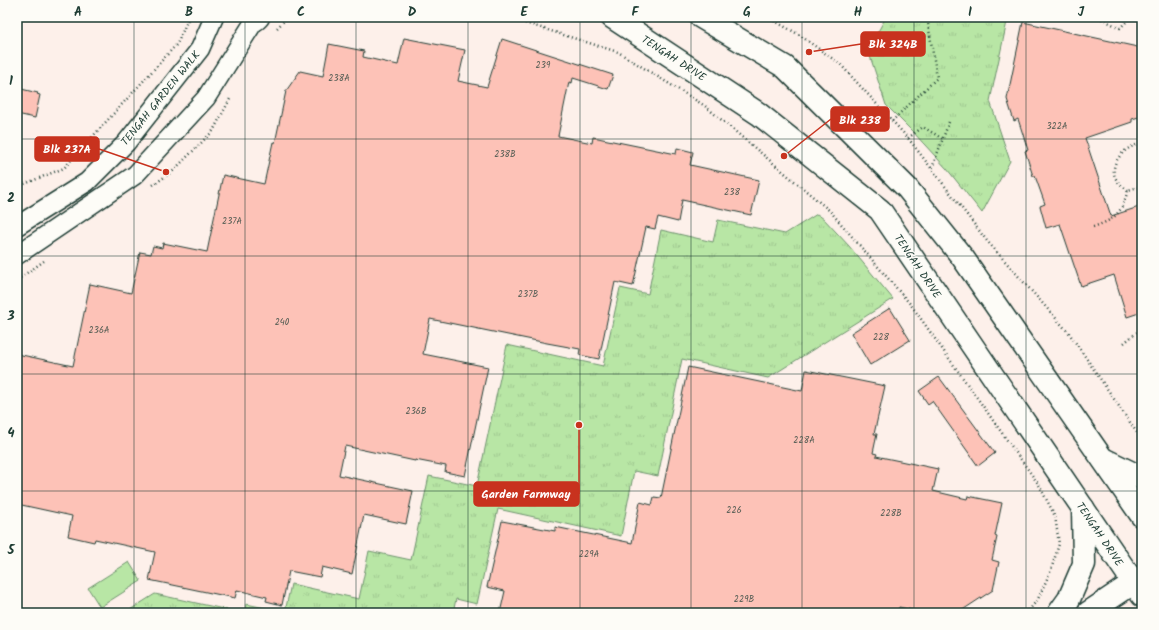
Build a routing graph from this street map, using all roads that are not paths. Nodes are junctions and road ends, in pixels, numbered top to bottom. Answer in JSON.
{"nodes":[{"id":1,"x":214,"y":17,"type":"edge"},
{"id":2,"x":612,"y":17,"type":"edge"},
{"id":3,"x":700,"y":17,"type":"edge"},
{"id":4,"x":257,"y":18,"type":"edge"},
{"id":5,"x":17,"y":226,"type":"edge"},
{"id":6,"x":17,"y":255,"type":"edge"},
{"id":7,"x":1102,"y":459,"type":"junction"},
{"id":8,"x":1142,"y":478,"type":"edge"},
{"id":9,"x":1082,"y":508,"type":"junction"},
{"id":10,"x":1142,"y":516,"type":"edge"},
{"id":11,"x":1139,"y":585,"type":"edge"},
{"id":12,"x":1059,"y":613,"type":"edge"},
{"id":13,"x":1088,"y":613,"type":"edge"}],
"edges":[{"from":1,"to":5,"type":"street","name":"TENGAH GARDEN WALK"},
{"from":2,"to":9,"type":"street","name":"TENGAH DRIVE"},
{"from":3,"to":7,"type":"street"},
{"from":4,"to":6,"type":"street"},
{"from":7,"to":8,"type":"street"},
{"from":7,"to":10,"type":"street"},
{"from":9,"to":11,"type":"street","name":"TENGAH DRIVE"},
{"from":9,"to":12,"type":"street"},
{"from":11,"to":13,"type":"street"}]}
